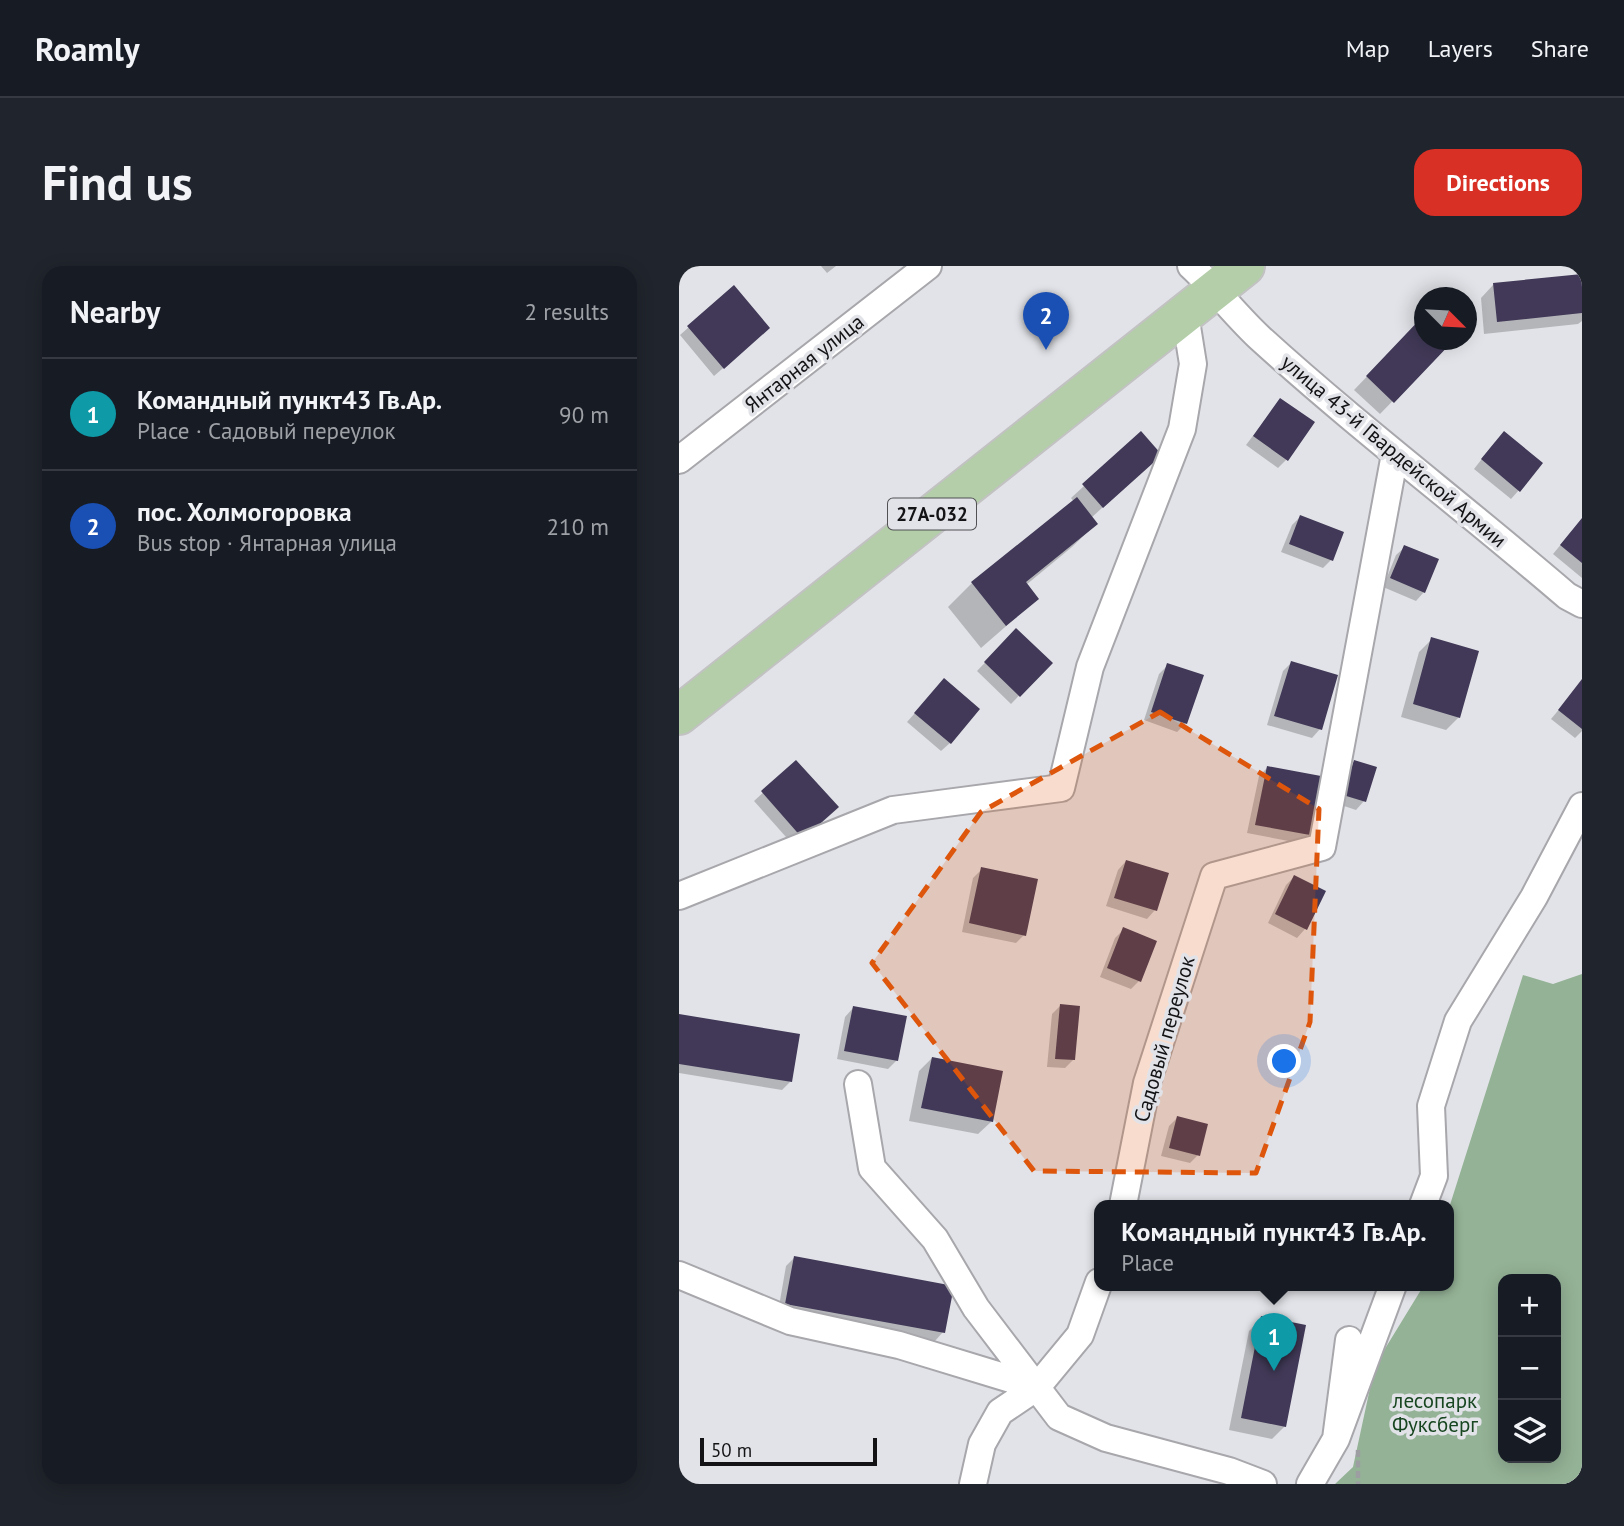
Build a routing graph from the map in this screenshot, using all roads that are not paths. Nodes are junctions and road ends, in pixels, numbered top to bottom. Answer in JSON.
{"nodes":[{"id":1,"x":929,"y":266,"type":"edge"},
{"id":2,"x":1245,"y":266,"type":"edge"},
{"id":3,"x":1203,"y":277,"type":"edge"},
{"id":4,"x":1185,"y":314,"type":"junction"},
{"id":5,"x":1395,"y":454,"type":"junction"},
{"id":6,"x":679,"y":460,"type":"edge"},
{"id":7,"x":1582,"y":604,"type":"edge"},
{"id":8,"x":679,"y":715,"type":"edge"},
{"id":9,"x":1582,"y":806,"type":"edge"},
{"id":10,"x":679,"y":897,"type":"edge"},
{"id":11,"x":858,"y":1084,"type":"dead end"},
{"id":12,"x":1124,"y":1200,"type":"edge"},
{"id":13,"x":1425,"y":1200,"type":"edge"},
{"id":14,"x":679,"y":1275,"type":"edge"},
{"id":15,"x":1096,"y":1291,"type":"edge"},
{"id":16,"x":1391,"y":1291,"type":"edge"},
{"id":17,"x":1349,"y":1340,"type":"dead end"},
{"id":18,"x":1037,"y":1387,"type":"junction"},
{"id":19,"x":1336,"y":1439,"type":"junction"},
{"id":20,"x":973,"y":1484,"type":"edge"},
{"id":21,"x":1263,"y":1484,"type":"edge"},
{"id":22,"x":1310,"y":1484,"type":"edge"}],
"edges":[{"from":1,"to":6,"type":"street","name":"Янтарная улица"},
{"from":2,"to":3,"type":"main road","number":"27А-032"},
{"from":3,"to":4,"type":"main road","number":"27А-032"},
{"from":3,"to":5,"type":"street","name":"улица 43-й Гвардейской Армии"},
{"from":4,"to":8,"type":"main road","number":"27А-032"},
{"from":4,"to":10,"type":"street"},
{"from":5,"to":7,"type":"street","name":"улица 43-й Гвардейской Армии"},
{"from":5,"to":12,"type":"street","name":"Садовый переулок"},
{"from":9,"to":13,"type":"street"},
{"from":11,"to":18,"type":"street"},
{"from":14,"to":18,"type":"street"},
{"from":15,"to":18,"type":"street"},
{"from":16,"to":19,"type":"street"},
{"from":17,"to":19,"type":"street"},
{"from":18,"to":20,"type":"street"},
{"from":18,"to":21,"type":"street"},
{"from":19,"to":22,"type":"street"}]}
